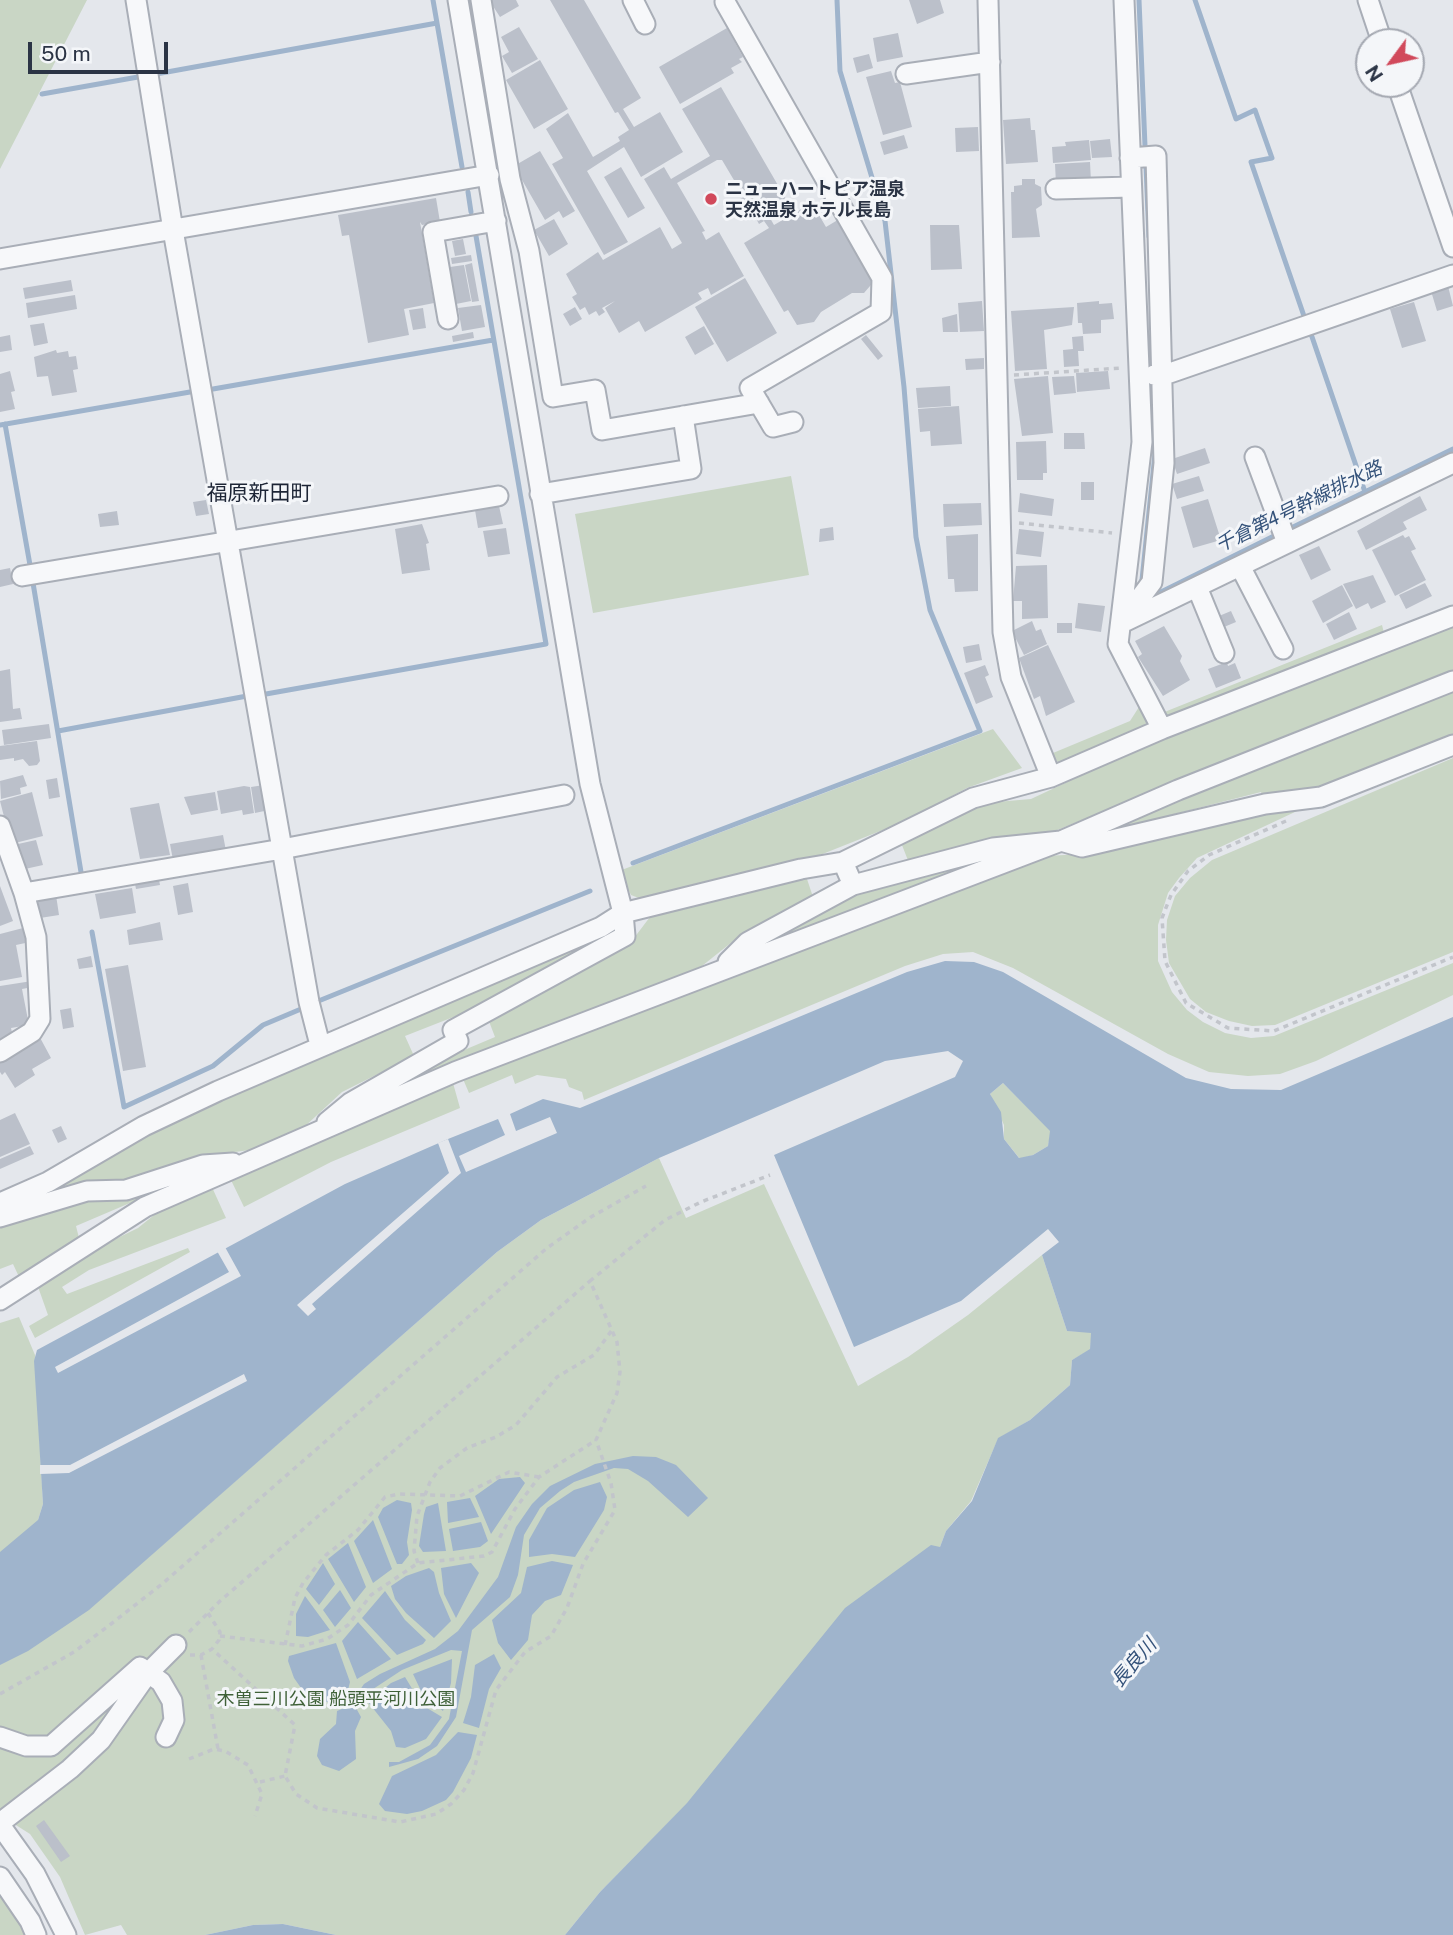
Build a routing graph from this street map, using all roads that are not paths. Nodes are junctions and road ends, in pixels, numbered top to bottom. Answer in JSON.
{"nodes":[{"id":1,"x":136,"y":0,"type":"edge"},
{"id":2,"x":458,"y":0,"type":"edge"},
{"id":3,"x":481,"y":0,"type":"edge"},
{"id":4,"x":633,"y":0,"type":"edge"},
{"id":5,"x":988,"y":0,"type":"edge"},
{"id":6,"x":1124,"y":0,"type":"edge"},
{"id":7,"x":1367,"y":0,"type":"edge"},
{"id":8,"x":725,"y":2,"type":"dead end"},
{"id":9,"x":645,"y":24,"type":"dead end"},
{"id":10,"x":1377,"y":28,"type":"edge"},
{"id":11,"x":990,"y":62,"type":"junction"},
{"id":12,"x":906,"y":74,"type":"dead end"},
{"id":13,"x":1402,"y":98,"type":"edge"},
{"id":14,"x":1130,"y":158,"type":"junction"},
{"id":15,"x":489,"y":175,"type":"junction"},
{"id":16,"x":1131,"y":187,"type":"junction"},
{"id":17,"x":1056,"y":189,"type":"dead end"},
{"id":18,"x":496,"y":221,"type":"junction"},
{"id":19,"x":173,"y":230,"type":"junction"},
{"id":20,"x":1453,"y":247,"type":"edge"},
{"id":21,"x":0,"y":260,"type":"edge"},
{"id":22,"x":1453,"y":275,"type":"edge"},
{"id":23,"x":448,"y":319,"type":"dead end"},
{"id":24,"x":1139,"y":371,"type":"junction"},
{"id":25,"x":1164,"y":375,"type":"junction"},
{"id":26,"x":759,"y":403,"type":"junction"},
{"id":27,"x":682,"y":416,"type":"junction"},
{"id":28,"x":793,"y":422,"type":"dead end"},
{"id":29,"x":1255,"y":457,"type":"dead end"},
{"id":30,"x":1453,"y":463,"type":"edge"},
{"id":31,"x":540,"y":494,"type":"junction"},
{"id":32,"x":498,"y":496,"type":"dead end"},
{"id":33,"x":1283,"y":535,"type":"junction"},
{"id":34,"x":228,"y":542,"type":"junction"},
{"id":35,"x":1240,"y":566,"type":"junction"},
{"id":36,"x":22,"y":576,"type":"dead end"},
{"id":37,"x":1197,"y":587,"type":"junction"},
{"id":38,"x":1453,"y":616,"type":"edge"},
{"id":39,"x":1122,"y":623,"type":"junction"},
{"id":40,"x":1283,"y":649,"type":"dead end"},
{"id":41,"x":1224,"y":653,"type":"dead end"},
{"id":42,"x":1453,"y":681,"type":"edge"},
{"id":43,"x":1162,"y":729,"type":"junction"},
{"id":44,"x":1453,"y":745,"type":"edge"},
{"id":45,"x":1051,"y":777,"type":"junction"},
{"id":46,"x":564,"y":795,"type":"dead end"},
{"id":47,"x":0,"y":825,"type":"edge"},
{"id":48,"x":1062,"y":841,"type":"junction"},
{"id":49,"x":282,"y":849,"type":"junction"},
{"id":50,"x":843,"y":862,"type":"junction"},
{"id":51,"x":853,"y":885,"type":"junction"},
{"id":52,"x":24,"y":893,"type":"junction"},
{"id":53,"x":623,"y":913,"type":"junction"},
{"id":54,"x":722,"y":967,"type":"junction"},
{"id":55,"x":320,"y":1045,"type":"junction"},
{"id":56,"x":0,"y":1052,"type":"edge"},
{"id":57,"x":310,"y":1137,"type":"junction"},
{"id":58,"x":244,"y":1163,"type":"junction"},
{"id":59,"x":0,"y":1203,"type":"edge"},
{"id":60,"x":0,"y":1217,"type":"edge"},
{"id":61,"x":0,"y":1300,"type":"edge"},
{"id":62,"x":176,"y":1645,"type":"road end"},
{"id":63,"x":148,"y":1673,"type":"junction"},
{"id":64,"x":0,"y":1737,"type":"edge"},
{"id":65,"x":166,"y":1737,"type":"dead end"},
{"id":66,"x":0,"y":1824,"type":"edge"},
{"id":67,"x":0,"y":1877,"type":"edge"},
{"id":68,"x":36,"y":1935,"type":"edge"},
{"id":69,"x":66,"y":1935,"type":"edge"}],
"edges":[{"from":1,"to":19,"type":"street"},
{"from":2,"to":15,"type":"street"},
{"from":3,"to":27,"type":"street"},
{"from":4,"to":9,"type":"street"},
{"from":5,"to":11,"type":"street"},
{"from":6,"to":14,"type":"street"},
{"from":7,"to":10,"type":"street"},
{"from":8,"to":26,"type":"street"},
{"from":11,"to":12,"type":"street"},
{"from":11,"to":45,"type":"street"},
{"from":13,"to":20,"type":"street"},
{"from":14,"to":16,"type":"street"},
{"from":14,"to":25,"type":"street"},
{"from":15,"to":18,"type":"street"},
{"from":15,"to":19,"type":"street"},
{"from":16,"to":17,"type":"street"},
{"from":16,"to":24,"type":"street"},
{"from":18,"to":23,"type":"street"},
{"from":18,"to":31,"type":"street"},
{"from":19,"to":21,"type":"street"},
{"from":19,"to":34,"type":"street"},
{"from":22,"to":25,"type":"street"},
{"from":24,"to":25,"type":"street"},
{"from":24,"to":39,"type":"street"},
{"from":25,"to":39,"type":"street"},
{"from":26,"to":27,"type":"street"},
{"from":26,"to":28,"type":"street"},
{"from":27,"to":31,"type":"street"},
{"from":29,"to":33,"type":"street"},
{"from":30,"to":33,"type":"street"},
{"from":31,"to":53,"type":"street"},
{"from":32,"to":34,"type":"street"},
{"from":33,"to":35,"type":"street"},
{"from":34,"to":36,"type":"street"},
{"from":34,"to":49,"type":"street"},
{"from":35,"to":37,"type":"street"},
{"from":35,"to":40,"type":"street"},
{"from":37,"to":39,"type":"street"},
{"from":37,"to":41,"type":"street"},
{"from":38,"to":43,"type":"street"},
{"from":39,"to":43,"type":"street"},
{"from":42,"to":48,"type":"street"},
{"from":43,"to":45,"type":"street"},
{"from":44,"to":48,"type":"street"},
{"from":45,"to":50,"type":"street"},
{"from":46,"to":49,"type":"street"},
{"from":47,"to":52,"type":"street"},
{"from":48,"to":51,"type":"street"},
{"from":48,"to":54,"type":"street"},
{"from":49,"to":52,"type":"street"},
{"from":49,"to":55,"type":"street"},
{"from":50,"to":51,"type":"street"},
{"from":50,"to":53,"type":"street"},
{"from":51,"to":54,"type":"street"},
{"from":52,"to":56,"type":"street"},
{"from":53,"to":55,"type":"street"},
{"from":53,"to":57,"type":"street"},
{"from":54,"to":57,"type":"street"},
{"from":55,"to":59,"type":"street"},
{"from":57,"to":58,"type":"street"},
{"from":58,"to":60,"type":"street"},
{"from":58,"to":61,"type":"street"},
{"from":62,"to":63,"type":"street"},
{"from":63,"to":64,"type":"street"},
{"from":63,"to":65,"type":"street"},
{"from":63,"to":66,"type":"street"},
{"from":66,"to":69,"type":"street"},
{"from":67,"to":68,"type":"street"}]}
